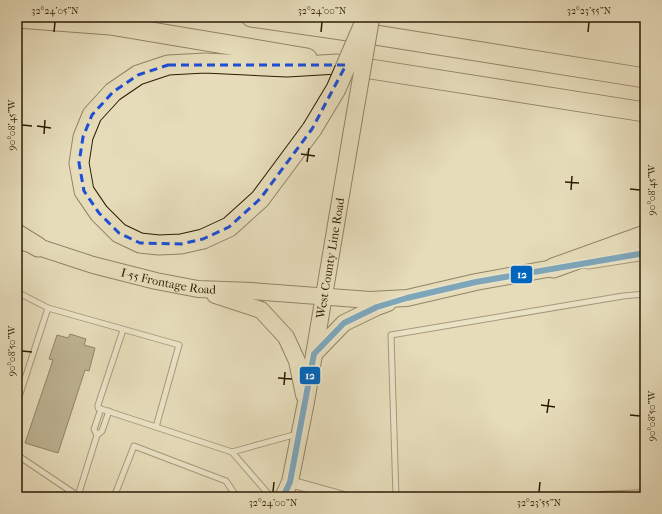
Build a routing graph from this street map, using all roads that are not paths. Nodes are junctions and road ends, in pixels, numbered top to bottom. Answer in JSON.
{"nodes":[{"id":1,"x":251,"y":17,"type":"edge"},
{"id":2,"x":367,"y":17,"type":"edge"},
{"id":3,"x":371,"y":17,"type":"edge"},
{"id":4,"x":17,"y":18,"type":"edge"},
{"id":5,"x":337,"y":64,"type":"junction"},
{"id":6,"x":645,"y":78,"type":"edge"},
{"id":7,"x":645,"y":112,"type":"edge"},
{"id":8,"x":17,"y":234,"type":"edge"},
{"id":9,"x":645,"y":235,"type":"edge"},
{"id":10,"x":17,"y":239,"type":"edge"},
{"id":11,"x":38,"y":247,"type":"junction"},
{"id":12,"x":645,"y":253,"type":"edge"},
{"id":13,"x":553,"y":268,"type":"junction"},
{"id":14,"x":198,"y":289,"type":"junction"},
{"id":15,"x":17,"y":292,"type":"edge"},
{"id":16,"x":645,"y":294,"type":"edge"},
{"id":17,"x":324,"y":295,"type":"junction"},
{"id":18,"x":407,"y":298,"type":"junction"},
{"id":19,"x":48,"y":308,"type":"junction"},
{"id":20,"x":123,"y":330,"type":"junction"},
{"id":21,"x":314,"y":354,"type":"junction"},
{"id":22,"x":306,"y":402,"type":"junction"},
{"id":23,"x":17,"y":403,"type":"edge"},
{"id":24,"x":101,"y":409,"type":"junction"},
{"id":25,"x":109,"y":412,"type":"junction"},
{"id":26,"x":156,"y":427,"type":"junction"},
{"id":27,"x":300,"y":434,"type":"junction"},
{"id":28,"x":97,"y":435,"type":"junction"},
{"id":29,"x":232,"y":452,"type":"junction"},
{"id":30,"x":17,"y":455,"type":"edge"},
{"id":31,"x":290,"y":482,"type":"junction"},
{"id":32,"x":645,"y":495,"type":"edge"},
{"id":33,"x":79,"y":496,"type":"edge"},
{"id":34,"x":114,"y":497,"type":"edge"},
{"id":35,"x":232,"y":497,"type":"edge"},
{"id":36,"x":271,"y":497,"type":"edge"},
{"id":37,"x":283,"y":497,"type":"edge"},
{"id":38,"x":344,"y":497,"type":"edge"},
{"id":39,"x":396,"y":497,"type":"edge"},
{"id":40,"x":600,"y":497,"type":"edge"}],
"edges":[{"from":1,"to":6,"type":"highway"},
{"from":2,"to":5,"type":"highway","bridge":true},
{"from":3,"to":17,"type":"main road","name":"West County Line Road","bridge":true},
{"from":4,"to":5,"type":"highway"},
{"from":5,"to":7,"type":"highway"},
{"from":8,"to":11,"type":"highway"},
{"from":9,"to":13,"type":"highway"},
{"from":10,"to":11,"type":"main road","name":"I-55 Frontage Road"},
{"from":11,"to":14,"type":"main road","name":"I-55 Frontage Road"},
{"from":12,"to":13,"type":"street"},
{"from":13,"to":18,"type":"main road"},
{"from":14,"to":17,"type":"main road","name":"I-55 Frontage Road"},
{"from":14,"to":22,"type":"main road"},
{"from":15,"to":19,"type":"lane"},
{"from":16,"to":39,"type":"lane"},
{"from":17,"to":18,"type":"main road","name":"I-55 Frontage Road"},
{"from":17,"to":21,"type":"main road","name":"West County Line Road"},
{"from":18,"to":21,"type":"main road"},
{"from":19,"to":20,"type":"lane"},
{"from":19,"to":23,"type":"lane"},
{"from":20,"to":24,"type":"lane"},
{"from":20,"to":26,"type":"lane"},
{"from":21,"to":22,"type":"main road","name":"West County Line Road"},
{"from":22,"to":27,"type":"main road","name":"West County Line Road"},
{"from":24,"to":25,"type":"lane"},
{"from":24,"to":28,"type":"lane"},
{"from":25,"to":26,"type":"lane"},
{"from":25,"to":28,"type":"lane"},
{"from":26,"to":29,"type":"lane"},
{"from":27,"to":29,"type":"lane"},
{"from":27,"to":31,"type":"main road","name":"West County Line Road"},
{"from":28,"to":33,"type":"lane"},
{"from":29,"to":36,"type":"lane"},
{"from":30,"to":33,"type":"lane"},
{"from":31,"to":37,"type":"main road","name":"West County Line Road"},
{"from":31,"to":38,"type":"street"},
{"from":32,"to":40,"type":"street"},
{"from":34,"to":35,"type":"lane"}]}
